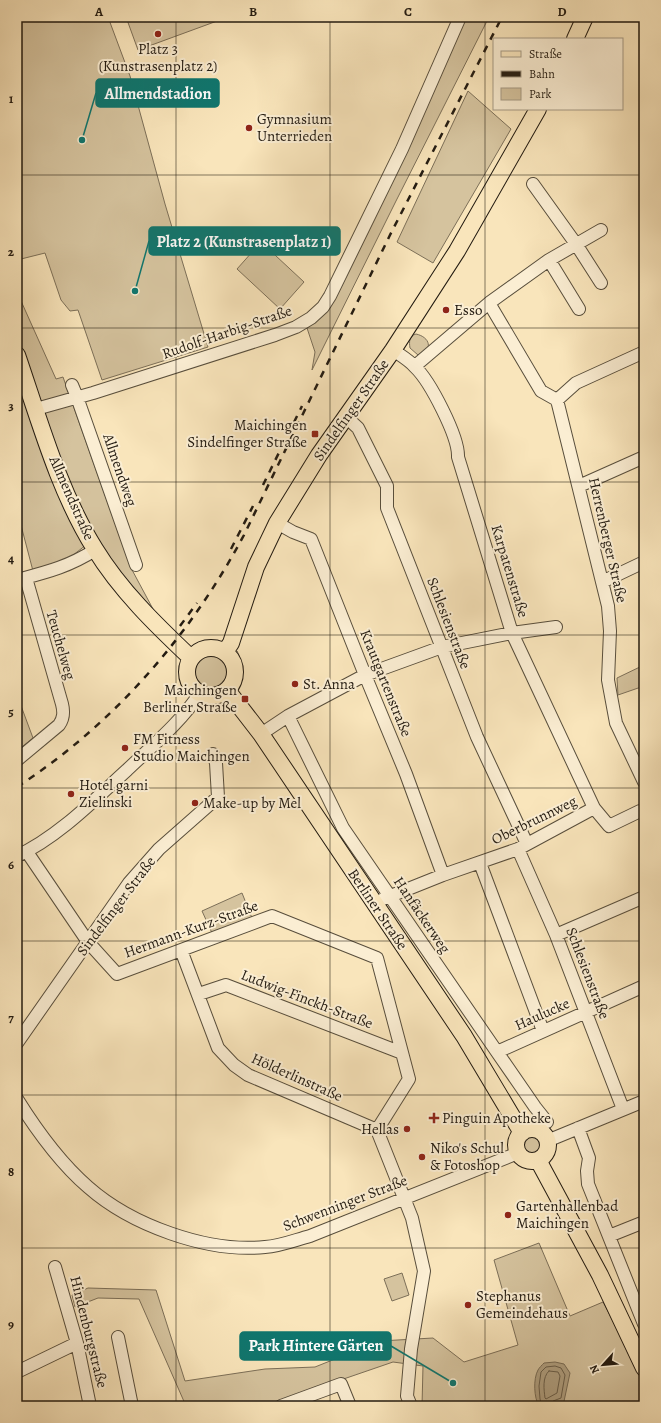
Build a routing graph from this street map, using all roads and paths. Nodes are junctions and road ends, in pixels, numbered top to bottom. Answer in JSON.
{"nodes":[{"id":1,"x":460,"y":17,"type":"edge"},
{"id":2,"x":586,"y":17,"type":"edge"},
{"id":3,"x":576,"y":38,"type":"edge"},
{"id":4,"x":537,"y":110,"type":"edge"},
{"id":5,"x":533,"y":184,"type":"dead end"},
{"id":6,"x":601,"y":230,"type":"dead end"},
{"id":7,"x":576,"y":244,"type":"junction"},
{"id":8,"x":549,"y":260,"type":"junction"},
{"id":9,"x":601,"y":284,"type":"dead end"},
{"id":10,"x":489,"y":303,"type":"junction"},
{"id":11,"x":579,"y":309,"type":"dead end"},
{"id":12,"x":393,"y":350,"type":"junction"},
{"id":13,"x":644,"y":352,"type":"edge"},
{"id":14,"x":17,"y":355,"type":"edge"},
{"id":15,"x":415,"y":366,"type":"junction"},
{"id":16,"x":72,"y":385,"type":"dead end"},
{"id":17,"x":78,"y":396,"type":"junction"},
{"id":18,"x":557,"y":400,"type":"junction"},
{"id":19,"x":36,"y":409,"type":"junction"},
{"id":20,"x":345,"y":416,"type":"junction"},
{"id":21,"x":644,"y":457,"type":"edge"},
{"id":22,"x":579,"y":486,"type":"junction"},
{"id":23,"x":277,"y":523,"type":"junction"},
{"id":24,"x":95,"y":550,"type":"junction"},
{"id":25,"x":644,"y":562,"type":"edge"},
{"id":26,"x":136,"y":565,"type":"dead end"},
{"id":27,"x":21,"y":579,"type":"edge"},
{"id":28,"x":602,"y":582,"type":"junction"},
{"id":29,"x":556,"y":627,"type":"dead end"},
{"id":30,"x":512,"y":633,"type":"junction"},
{"id":31,"x":442,"y":647,"type":"junction"},
{"id":32,"x":225,"y":652,"type":"junction"},
{"id":33,"x":192,"y":658,"type":"junction"},
{"id":34,"x":364,"y":675,"type":"junction"},
{"id":35,"x":227,"y":690,"type":"junction"},
{"id":36,"x":200,"y":693,"type":"junction"},
{"id":37,"x":288,"y":716,"type":"junction"},
{"id":38,"x":261,"y":734,"type":"junction"},
{"id":39,"x":212,"y":754,"type":"dead end"},
{"id":40,"x":17,"y":760,"type":"edge"},
{"id":41,"x":644,"y":782,"type":"edge"},
{"id":42,"x":594,"y":808,"type":"junction"},
{"id":43,"x":640,"y":811,"type":"dead end"},
{"id":44,"x":523,"y":846,"type":"junction"},
{"id":45,"x":22,"y":854,"type":"edge"},
{"id":46,"x":480,"y":863,"type":"junction"},
{"id":47,"x":444,"y":875,"type":"junction"},
{"id":48,"x":389,"y":896,"type":"junction"},
{"id":49,"x":644,"y":897,"type":"edge"},
{"id":50,"x":375,"y":903,"type":"junction"},
{"id":51,"x":556,"y":935,"type":"junction"},
{"id":52,"x":88,"y":942,"type":"junction"},
{"id":53,"x":181,"y":950,"type":"junction"},
{"id":54,"x":644,"y":986,"type":"edge"},
{"id":55,"x":199,"y":994,"type":"junction"},
{"id":56,"x":586,"y":1012,"type":"junction"},
{"id":57,"x":543,"y":1031,"type":"junction"},
{"id":58,"x":17,"y":1043,"type":"edge"},
{"id":59,"x":497,"y":1052,"type":"junction"},
{"id":60,"x":402,"y":1053,"type":"junction"},
{"id":61,"x":17,"y":1099,"type":"edge"},
{"id":62,"x":644,"y":1101,"type":"edge"},
{"id":63,"x":623,"y":1109,"type":"junction"},
{"id":64,"x":547,"y":1122,"type":"dead end"},
{"id":65,"x":578,"y":1128,"type":"junction"},
{"id":66,"x":377,"y":1130,"type":"junction"},
{"id":67,"x":522,"y":1133,"type":"junction"},
{"id":68,"x":547,"y":1141,"type":"junction"},
{"id":69,"x":518,"y":1153,"type":"junction"},
{"id":70,"x":538,"y":1160,"type":"junction"},
{"id":71,"x":404,"y":1198,"type":"junction"},
{"id":72,"x":644,"y":1222,"type":"edge"},
{"id":73,"x":609,"y":1236,"type":"junction"},
{"id":74,"x":56,"y":1266,"type":"dead end"},
{"id":75,"x":643,"y":1321,"type":"edge"},
{"id":76,"x":118,"y":1337,"type":"dead end"},
{"id":77,"x":77,"y":1343,"type":"junction"},
{"id":78,"x":644,"y":1368,"type":"edge"},
{"id":79,"x":17,"y":1372,"type":"edge"},
{"id":80,"x":90,"y":1406,"type":"edge"},
{"id":81,"x":132,"y":1406,"type":"edge"},
{"id":82,"x":282,"y":1406,"type":"edge"},
{"id":83,"x":350,"y":1406,"type":"edge"},
{"id":84,"x":411,"y":1406,"type":"edge"}],
"edges":[{"from":1,"to":17,"type":"street","name":"Rudolf-Harbig-Straße"},
{"from":2,"to":3,"type":"main road"},
{"from":4,"to":12,"type":"main road","name":"Sindelfinger Straße"},
{"from":5,"to":7,"type":"street"},
{"from":6,"to":7,"type":"street"},
{"from":7,"to":8,"type":"street"},
{"from":7,"to":9,"type":"street"},
{"from":8,"to":10,"type":"street"},
{"from":8,"to":11,"type":"street"},
{"from":10,"to":15,"type":"street"},
{"from":10,"to":18,"type":"street"},
{"from":12,"to":15,"type":"street","name":"Karpatenstraße"},
{"from":12,"to":20,"type":"main road","name":"Sindelfinger Straße"},
{"from":13,"to":18,"type":"street"},
{"from":14,"to":19,"type":"main road","name":"Allmendstraße"},
{"from":15,"to":30,"type":"street","name":"Karpatenstraße"},
{"from":16,"to":17,"type":"street","name":"Allmendweg"},
{"from":17,"to":19,"type":"street","name":"Rudolf-Harbig-Straße"},
{"from":17,"to":26,"type":"street","name":"Allmendweg"},
{"from":18,"to":22,"type":"street","name":"Herrenberger Straße"},
{"from":19,"to":24,"type":"main road","name":"Allmendstraße"},
{"from":20,"to":23,"type":"main road","name":"Sindelfinger Straße"},
{"from":20,"to":31,"type":"street","name":"Schlesienstraße"},
{"from":21,"to":22,"type":"street"},
{"from":22,"to":28,"type":"street","name":"Herrenberger Straße"},
{"from":23,"to":32,"type":"main road","name":"Sindelfinger Straße"},
{"from":23,"to":34,"type":"street","name":"Krautgartenstraße"},
{"from":24,"to":27,"type":"street"},
{"from":24,"to":33,"type":"main road","name":"Allmendstraße"},
{"from":25,"to":28,"type":"street"},
{"from":27,"to":40,"type":"street","name":"Teuchelweg"},
{"from":28,"to":41,"type":"street","name":"Herrenberger Straße"},
{"from":29,"to":30,"type":"street"},
{"from":30,"to":31,"type":"street"},
{"from":30,"to":42,"type":"street","name":"Karpatenstraße"},
{"from":31,"to":34,"type":"street"},
{"from":31,"to":44,"type":"street","name":"Schlesienstraße"},
{"from":32,"to":33,"type":"main road"},
{"from":32,"to":35,"type":"main road"},
{"from":33,"to":36,"type":"main road"},
{"from":34,"to":37,"type":"street"},
{"from":34,"to":47,"type":"street","name":"Krautgartenstraße"},
{"from":35,"to":36,"type":"main road"},
{"from":35,"to":38,"type":"main road","name":"Berliner Straße"},
{"from":36,"to":45,"type":"street"},
{"from":37,"to":38,"type":"street"},
{"from":37,"to":48,"type":"street","name":"Hanfäckerweg"},
{"from":38,"to":50,"type":"main road","name":"Berliner Straße"},
{"from":39,"to":52,"type":"street","name":"Sindelfinger Straße"},
{"from":42,"to":43,"type":"street","name":"Oberbrunnweg"},
{"from":42,"to":44,"type":"street","name":"Oberbrunnweg"},
{"from":44,"to":46,"type":"street","name":"Oberbrunnweg"},
{"from":44,"to":51,"type":"street","name":"Schlesienstraße"},
{"from":45,"to":52,"type":"street","name":"Hermann-Kurz-Straße"},
{"from":46,"to":47,"type":"street","name":"Oberbrunnweg"},
{"from":46,"to":57,"type":"street","name":"Oberbrunnweg"},
{"from":47,"to":48,"type":"street","name":"Oberbrunnweg"},
{"from":48,"to":50,"type":"street","name":"Oberbrunnweg"},
{"from":48,"to":59,"type":"street","name":"Hanfäckerweg"},
{"from":49,"to":51,"type":"street"},
{"from":50,"to":67,"type":"main road","name":"Berliner Straße"},
{"from":51,"to":56,"type":"street","name":"Schlesienstraße"},
{"from":52,"to":53,"type":"street","name":"Hermann-Kurz-Straße"},
{"from":52,"to":58,"type":"street","name":"Sindelfinger Straße"},
{"from":53,"to":55,"type":"street","name":"Hölderlinstraße"},
{"from":53,"to":60,"type":"street","name":"Hermann-Kurz-Straße"},
{"from":54,"to":56,"type":"street","name":"Haulucke"},
{"from":55,"to":60,"type":"street","name":"Ludwig-Finckh-Straße"},
{"from":55,"to":66,"type":"street","name":"Hölderlinstraße"},
{"from":56,"to":57,"type":"street","name":"Haulucke"},
{"from":56,"to":63,"type":"street","name":"Schlesienstraße"},
{"from":57,"to":59,"type":"street","name":"Haulucke"},
{"from":59,"to":64,"type":"street","name":"Hanfäckerweg"},
{"from":60,"to":66,"type":"street","name":"Hermann-Kurz-Straße"},
{"from":61,"to":71,"type":"street","name":"Schwenninger Straße"},
{"from":62,"to":63,"type":"street"},
{"from":63,"to":65,"type":"street"},
{"from":65,"to":68,"type":"street"},
{"from":65,"to":73,"type":"street"},
{"from":66,"to":71,"type":"street"},
{"from":67,"to":68,"type":"main road"},
{"from":67,"to":69,"type":"main road"},
{"from":68,"to":70,"type":"main road"},
{"from":69,"to":70,"type":"main road"},
{"from":69,"to":71,"type":"street","name":"Schwenninger Straße"},
{"from":70,"to":78,"type":"main road"},
{"from":71,"to":84,"type":"street"},
{"from":72,"to":73,"type":"street"},
{"from":73,"to":75,"type":"street"},
{"from":74,"to":77,"type":"street","name":"Hindenburgstraße"},
{"from":76,"to":81,"type":"street"},
{"from":77,"to":79,"type":"street"},
{"from":77,"to":80,"type":"street","name":"Hindenburgstraße"},
{"from":82,"to":83,"type":"street"}]}
